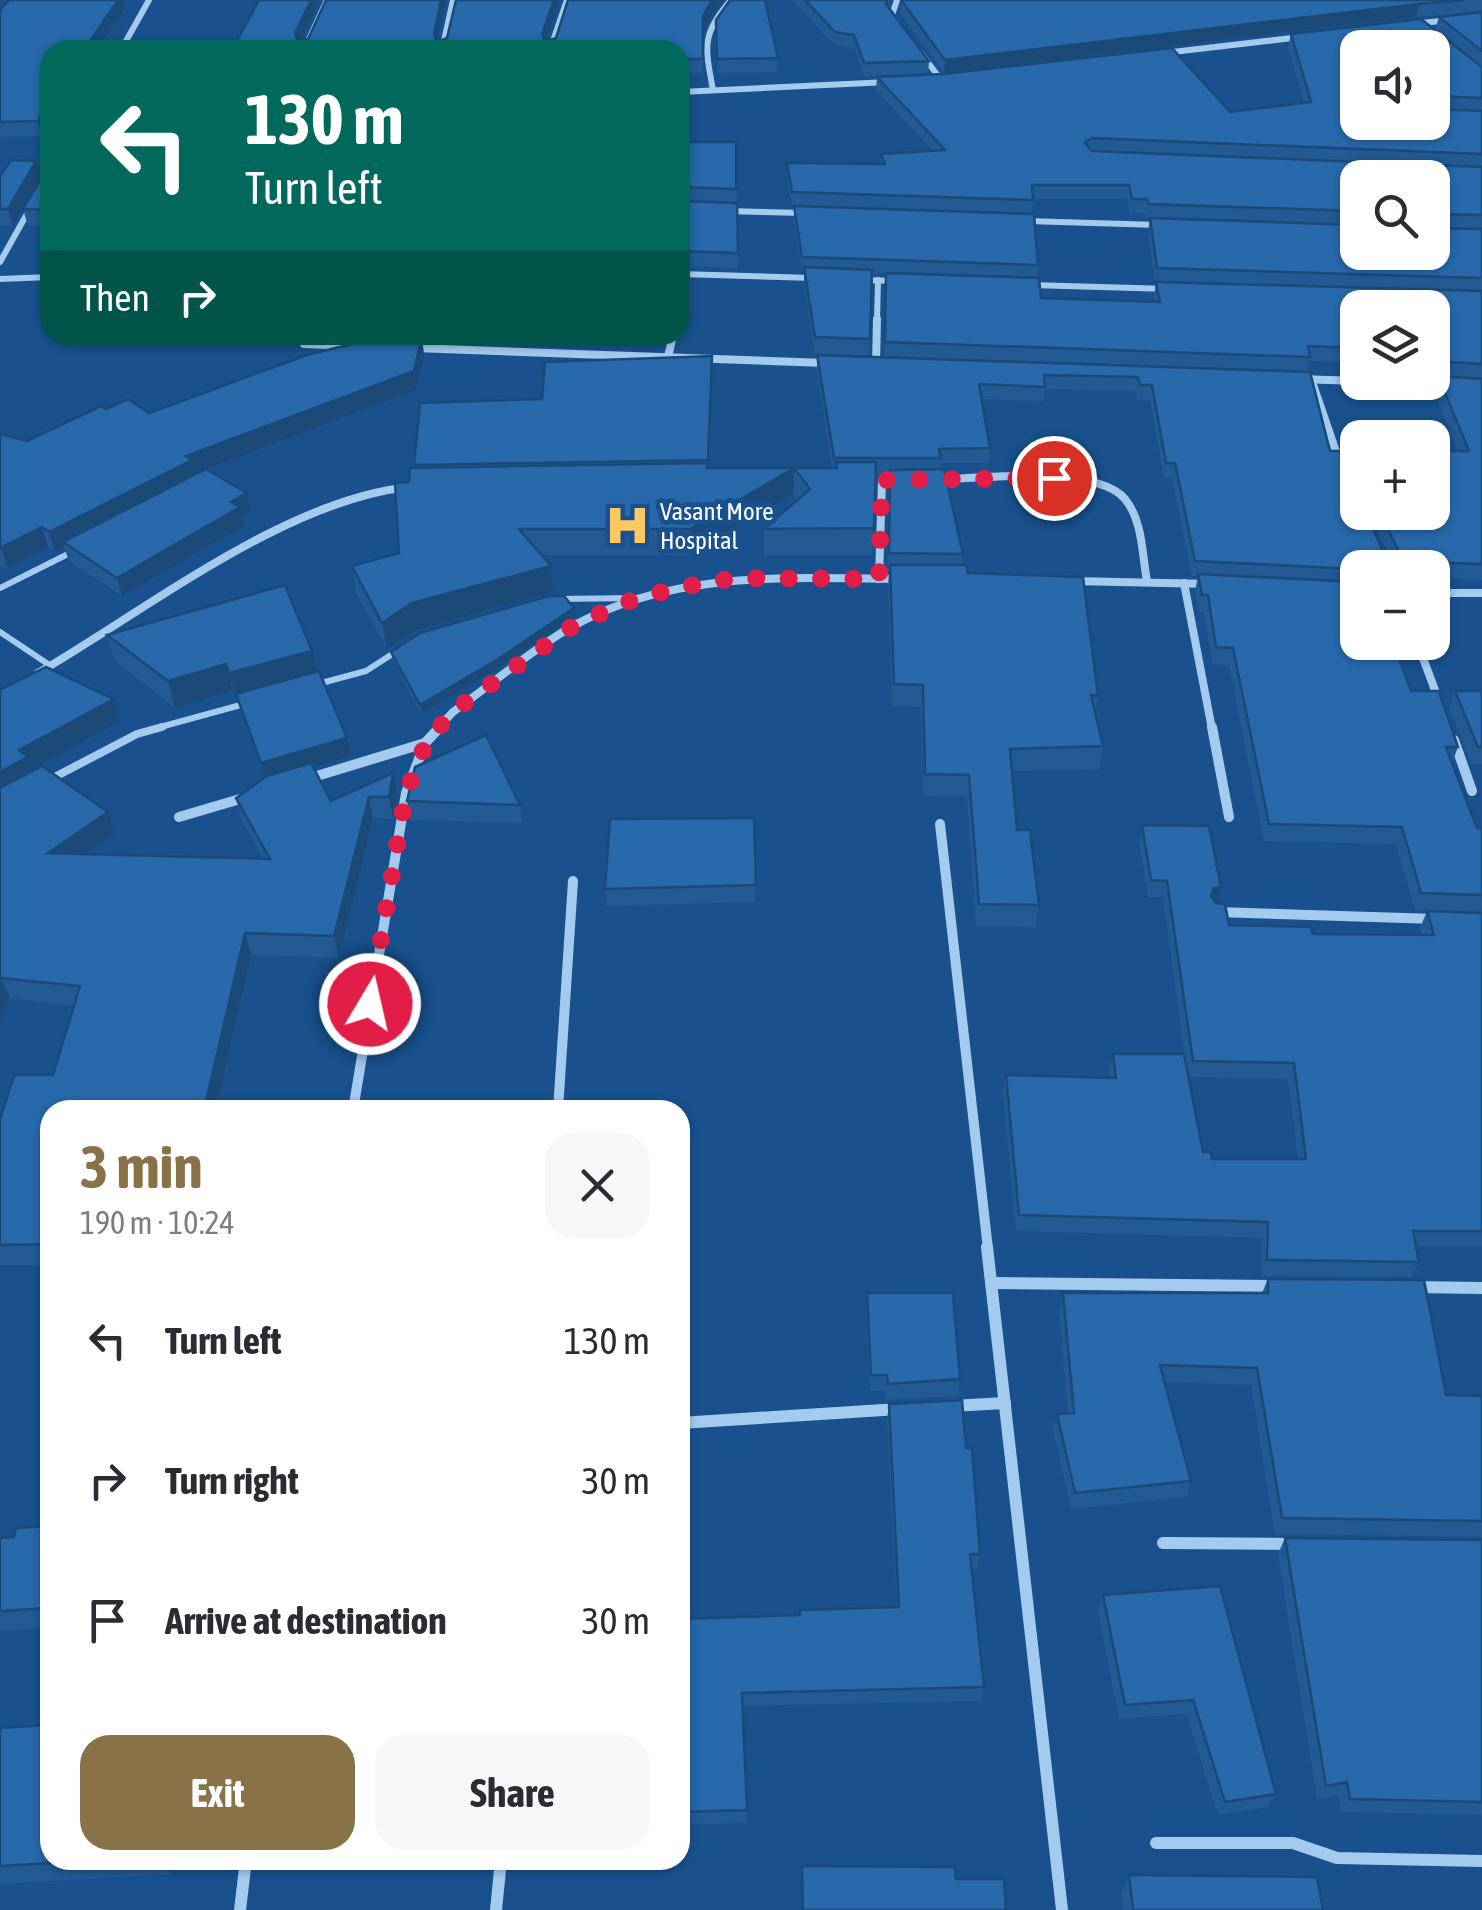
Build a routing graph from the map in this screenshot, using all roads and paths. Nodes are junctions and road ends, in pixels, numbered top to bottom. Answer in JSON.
{"nodes":[{"id":1,"x":149,"y":0,"type":"edge"},
{"id":2,"x":327,"y":0,"type":"edge"},
{"id":3,"x":453,"y":0,"type":"edge"},
{"id":4,"x":568,"y":0,"type":"edge"},
{"id":5,"x":731,"y":0,"type":"edge"},
{"id":6,"x":898,"y":0,"type":"edge"},
{"id":7,"x":1455,"y":20,"type":"edge"},
{"id":8,"x":1416,"y":23,"type":"junction"},
{"id":9,"x":1396,"y":26,"type":"edge"},
{"id":10,"x":902,"y":28,"type":"edge"},
{"id":11,"x":1424,"y":30,"type":"edge"},
{"id":12,"x":1317,"y":35,"type":"edge"},
{"id":13,"x":126,"y":40,"type":"edge"},
{"id":14,"x":307,"y":40,"type":"edge"},
{"id":15,"x":444,"y":40,"type":"edge"},
{"id":16,"x":554,"y":40,"type":"edge"},
{"id":17,"x":912,"y":41,"type":"edge"},
{"id":18,"x":1158,"y":54,"type":"edge"},
{"id":19,"x":961,"y":78,"type":"edge"},
{"id":20,"x":941,"y":80,"type":"junction"},
{"id":21,"x":922,"y":81,"type":"edge"},
{"id":22,"x":903,"y":82,"type":"edge"},
{"id":23,"x":713,"y":90,"type":"junction"},
{"id":24,"x":690,"y":91,"type":"edge"},
{"id":25,"x":40,"y":192,"type":"edge"},
{"id":26,"x":720,"y":210,"type":"edge"},
{"id":27,"x":820,"y":214,"type":"edge"},
{"id":28,"x":1019,"y":220,"type":"edge"},
{"id":29,"x":1178,"y":226,"type":"edge"},
{"id":30,"x":0,"y":262,"type":"edge"},
{"id":31,"x":690,"y":274,"type":"edge"},
{"id":32,"x":40,"y":277,"type":"edge"},
{"id":33,"x":0,"y":278,"type":"edge"},
{"id":34,"x":820,"y":278,"type":"edge"},
{"id":35,"x":859,"y":280,"type":"edge"},
{"id":36,"x":878,"y":280,"type":"junction"},
{"id":37,"x":917,"y":282,"type":"edge"},
{"id":38,"x":1014,"y":284,"type":"edge"},
{"id":39,"x":1190,"y":290,"type":"edge"},
{"id":40,"x":332,"y":345,"type":"edge"},
{"id":41,"x":671,"y":345,"type":"edge"},
{"id":42,"x":361,"y":346,"type":"edge"},
{"id":43,"x":400,"y":348,"type":"edge"},
{"id":44,"x":668,"y":357,"type":"junction"},
{"id":45,"x":838,"y":363,"type":"edge"},
{"id":46,"x":857,"y":364,"type":"edge"},
{"id":47,"x":876,"y":364,"type":"junction"},
{"id":48,"x":896,"y":365,"type":"edge"},
{"id":49,"x":1292,"y":378,"type":"edge"},
{"id":50,"x":1312,"y":379,"type":"junction"},
{"id":51,"x":1340,"y":380,"type":"edge"},
{"id":52,"x":1450,"y":384,"type":"edge"},
{"id":53,"x":1462,"y":385,"type":"edge"},
{"id":54,"x":1340,"y":462,"type":"edge"},
{"id":55,"x":862,"y":480,"type":"edge"},
{"id":56,"x":882,"y":480,"type":"junction"},
{"id":57,"x":901,"y":480,"type":"edge"},
{"id":58,"x":920,"y":480,"type":"edge"},
{"id":59,"x":424,"y":486,"type":"edge"},
{"id":60,"x":85,"y":545,"type":"edge"},
{"id":61,"x":879,"y":579,"type":"junction"},
{"id":62,"x":917,"y":579,"type":"edge"},
{"id":63,"x":1051,"y":580,"type":"edge"},
{"id":64,"x":1147,"y":581,"type":"junction"},
{"id":65,"x":1184,"y":583,"type":"junction"},
{"id":66,"x":1223,"y":585,"type":"edge"},
{"id":67,"x":0,"y":588,"type":"edge"},
{"id":68,"x":1450,"y":594,"type":"edge"},
{"id":69,"x":1482,"y":594,"type":"edge"},
{"id":70,"x":642,"y":598,"type":"junction"},
{"id":71,"x":549,"y":599,"type":"edge"},
{"id":72,"x":0,"y":632,"type":"edge"},
{"id":73,"x":406,"y":645,"type":"edge"},
{"id":74,"x":1424,"y":660,"type":"edge"},
{"id":75,"x":51,"y":666,"type":"junction"},
{"id":76,"x":34,"y":676,"type":"edge"},
{"id":77,"x":309,"y":687,"type":"edge"},
{"id":78,"x":252,"y":702,"type":"edge"},
{"id":79,"x":1443,"y":710,"type":"edge"},
{"id":80,"x":1449,"y":727,"type":"edge"},
{"id":81,"x":426,"y":743,"type":"junction"},
{"id":82,"x":293,"y":783,"type":"edge"},
{"id":83,"x":34,"y":788,"type":"edge"},
{"id":84,"x":1472,"y":791,"type":"dead end"},
{"id":85,"x":255,"y":794,"type":"edge"},
{"id":86,"x":179,"y":817,"type":"dead end"},
{"id":87,"x":1229,"y":817,"type":"dead end"},
{"id":88,"x":940,"y":824,"type":"dead end"},
{"id":89,"x":573,"y":881,"type":"dead end"},
{"id":90,"x":1215,"y":912,"type":"edge"},
{"id":91,"x":1444,"y":919,"type":"edge"},
{"id":92,"x":355,"y":1100,"type":"edge"},
{"id":93,"x":559,"y":1100,"type":"edge"},
{"id":94,"x":991,"y":1283,"type":"junction"},
{"id":95,"x":1286,"y":1286,"type":"edge"},
{"id":96,"x":1404,"y":1287,"type":"edge"},
{"id":97,"x":1482,"y":1288,"type":"edge"},
{"id":98,"x":1005,"y":1403,"type":"junction"},
{"id":99,"x":910,"y":1408,"type":"edge"},
{"id":100,"x":928,"y":1408,"type":"edge"},
{"id":101,"x":690,"y":1422,"type":"edge"},
{"id":102,"x":1163,"y":1543,"type":"dead end"},
{"id":103,"x":1303,"y":1544,"type":"edge"},
{"id":104,"x":1156,"y":1843,"type":"dead end"},
{"id":105,"x":1482,"y":1861,"type":"edge"},
{"id":106,"x":245,"y":1870,"type":"edge"},
{"id":107,"x":500,"y":1870,"type":"edge"},
{"id":108,"x":240,"y":1910,"type":"edge"},
{"id":109,"x":496,"y":1910,"type":"edge"},
{"id":110,"x":1062,"y":1910,"type":"edge"}],
"edges":[{"from":1,"to":13,"type":"street"},
{"from":2,"to":14,"type":"street"},
{"from":3,"to":15,"type":"street"},
{"from":4,"to":16,"type":"street"},
{"from":5,"to":23,"type":"street"},
{"from":6,"to":10,"type":"street"},
{"from":7,"to":8,"type":"street"},
{"from":8,"to":9,"type":"street"},
{"from":8,"to":11,"type":"lane"},
{"from":12,"to":18,"type":"street"},
{"from":17,"to":20,"type":"street"},
{"from":19,"to":20,"type":"street"},
{"from":20,"to":21,"type":"street"},
{"from":22,"to":23,"type":"street"},
{"from":23,"to":24,"type":"street"},
{"from":25,"to":30,"type":"street"},
{"from":26,"to":27,"type":"street"},
{"from":28,"to":29,"type":"street"},
{"from":31,"to":34,"type":"street"},
{"from":32,"to":33,"type":"street"},
{"from":35,"to":36,"type":"street"},
{"from":36,"to":37,"type":"street"},
{"from":36,"to":47,"type":"street"},
{"from":38,"to":39,"type":"street"},
{"from":40,"to":42,"type":"street"},
{"from":41,"to":44,"type":"street"},
{"from":43,"to":44,"type":"street"},
{"from":44,"to":45,"type":"street"},
{"from":46,"to":47,"type":"street"},
{"from":47,"to":48,"type":"street"},
{"from":49,"to":50,"type":"street"},
{"from":50,"to":51,"type":"street"},
{"from":50,"to":54,"type":"street"},
{"from":52,"to":53,"type":"street"},
{"from":55,"to":56,"type":"street"},
{"from":56,"to":57,"type":"street"},
{"from":56,"to":61,"type":"street"},
{"from":58,"to":64,"type":"street"},
{"from":59,"to":75,"type":"street"},
{"from":60,"to":67,"type":"lane"},
{"from":61,"to":62,"type":"street"},
{"from":61,"to":70,"type":"street"},
{"from":63,"to":64,"type":"street"},
{"from":64,"to":65,"type":"street"},
{"from":65,"to":66,"type":"street"},
{"from":65,"to":87,"type":"street"},
{"from":68,"to":69,"type":"street"},
{"from":70,"to":71,"type":"lane"},
{"from":70,"to":81,"type":"street"},
{"from":72,"to":75,"type":"lane"},
{"from":73,"to":77,"type":"lane"},
{"from":74,"to":79,"type":"street"},
{"from":75,"to":76,"type":"street"},
{"from":78,"to":83,"type":"lane"},
{"from":80,"to":84,"type":"street"},
{"from":81,"to":82,"type":"street"},
{"from":81,"to":92,"type":"street"},
{"from":85,"to":86,"type":"street"},
{"from":88,"to":94,"type":"street"},
{"from":89,"to":93,"type":"street"},
{"from":90,"to":91,"type":"street"},
{"from":94,"to":95,"type":"street"},
{"from":94,"to":98,"type":"street"},
{"from":96,"to":97,"type":"street"},
{"from":98,"to":100,"type":"street"},
{"from":98,"to":110,"type":"street"},
{"from":99,"to":101,"type":"street"},
{"from":102,"to":103,"type":"street"},
{"from":104,"to":105,"type":"street"},
{"from":106,"to":108,"type":"street"},
{"from":107,"to":109,"type":"street"}]}
